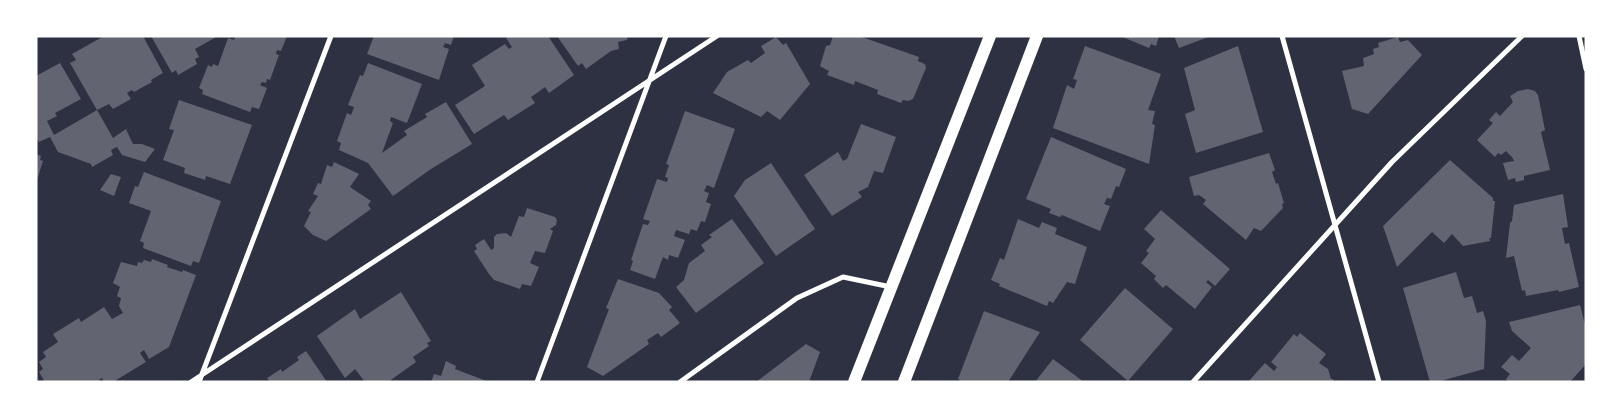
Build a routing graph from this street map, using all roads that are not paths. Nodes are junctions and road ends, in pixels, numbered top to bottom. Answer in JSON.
{"nodes":[{"id":1,"x":331,"y":36,"type":"edge"},
{"id":2,"x":666,"y":36,"type":"edge"},
{"id":3,"x":716,"y":36,"type":"edge"},
{"id":4,"x":990,"y":36,"type":"edge"},
{"id":5,"x":1037,"y":36,"type":"edge"},
{"id":6,"x":1282,"y":36,"type":"edge"},
{"id":7,"x":1522,"y":36,"type":"edge"},
{"id":8,"x":1578,"y":36,"type":"edge"},
{"id":9,"x":1586,"y":69,"type":"edge"},
{"id":10,"x":648,"y":82,"type":"junction"},
{"id":11,"x":1335,"y":224,"type":"junction"},
{"id":12,"x":891,"y":287,"type":"junction"},
{"id":13,"x":202,"y":374,"type":"junction"},
{"id":14,"x":191,"y":382,"type":"edge"},
{"id":15,"x":199,"y":382,"type":"edge"},
{"id":16,"x":537,"y":382,"type":"edge"},
{"id":17,"x":680,"y":382,"type":"edge"},
{"id":18,"x":854,"y":382,"type":"edge"},
{"id":19,"x":904,"y":382,"type":"edge"},
{"id":20,"x":1193,"y":382,"type":"edge"},
{"id":21,"x":1379,"y":382,"type":"edge"}],
"edges":[{"from":1,"to":13,"type":"street"},
{"from":2,"to":10,"type":"street"},
{"from":3,"to":10,"type":"street"},
{"from":4,"to":12,"type":"main road"},
{"from":5,"to":19,"type":"main road"},
{"from":6,"to":11,"type":"street"},
{"from":7,"to":11,"type":"street"},
{"from":8,"to":9,"type":"street"},
{"from":10,"to":13,"type":"street"},
{"from":10,"to":16,"type":"street"},
{"from":11,"to":20,"type":"street"},
{"from":11,"to":21,"type":"street"},
{"from":12,"to":17,"type":"street"},
{"from":12,"to":18,"type":"main road"},
{"from":13,"to":14,"type":"street"},
{"from":13,"to":15,"type":"street"}]}
